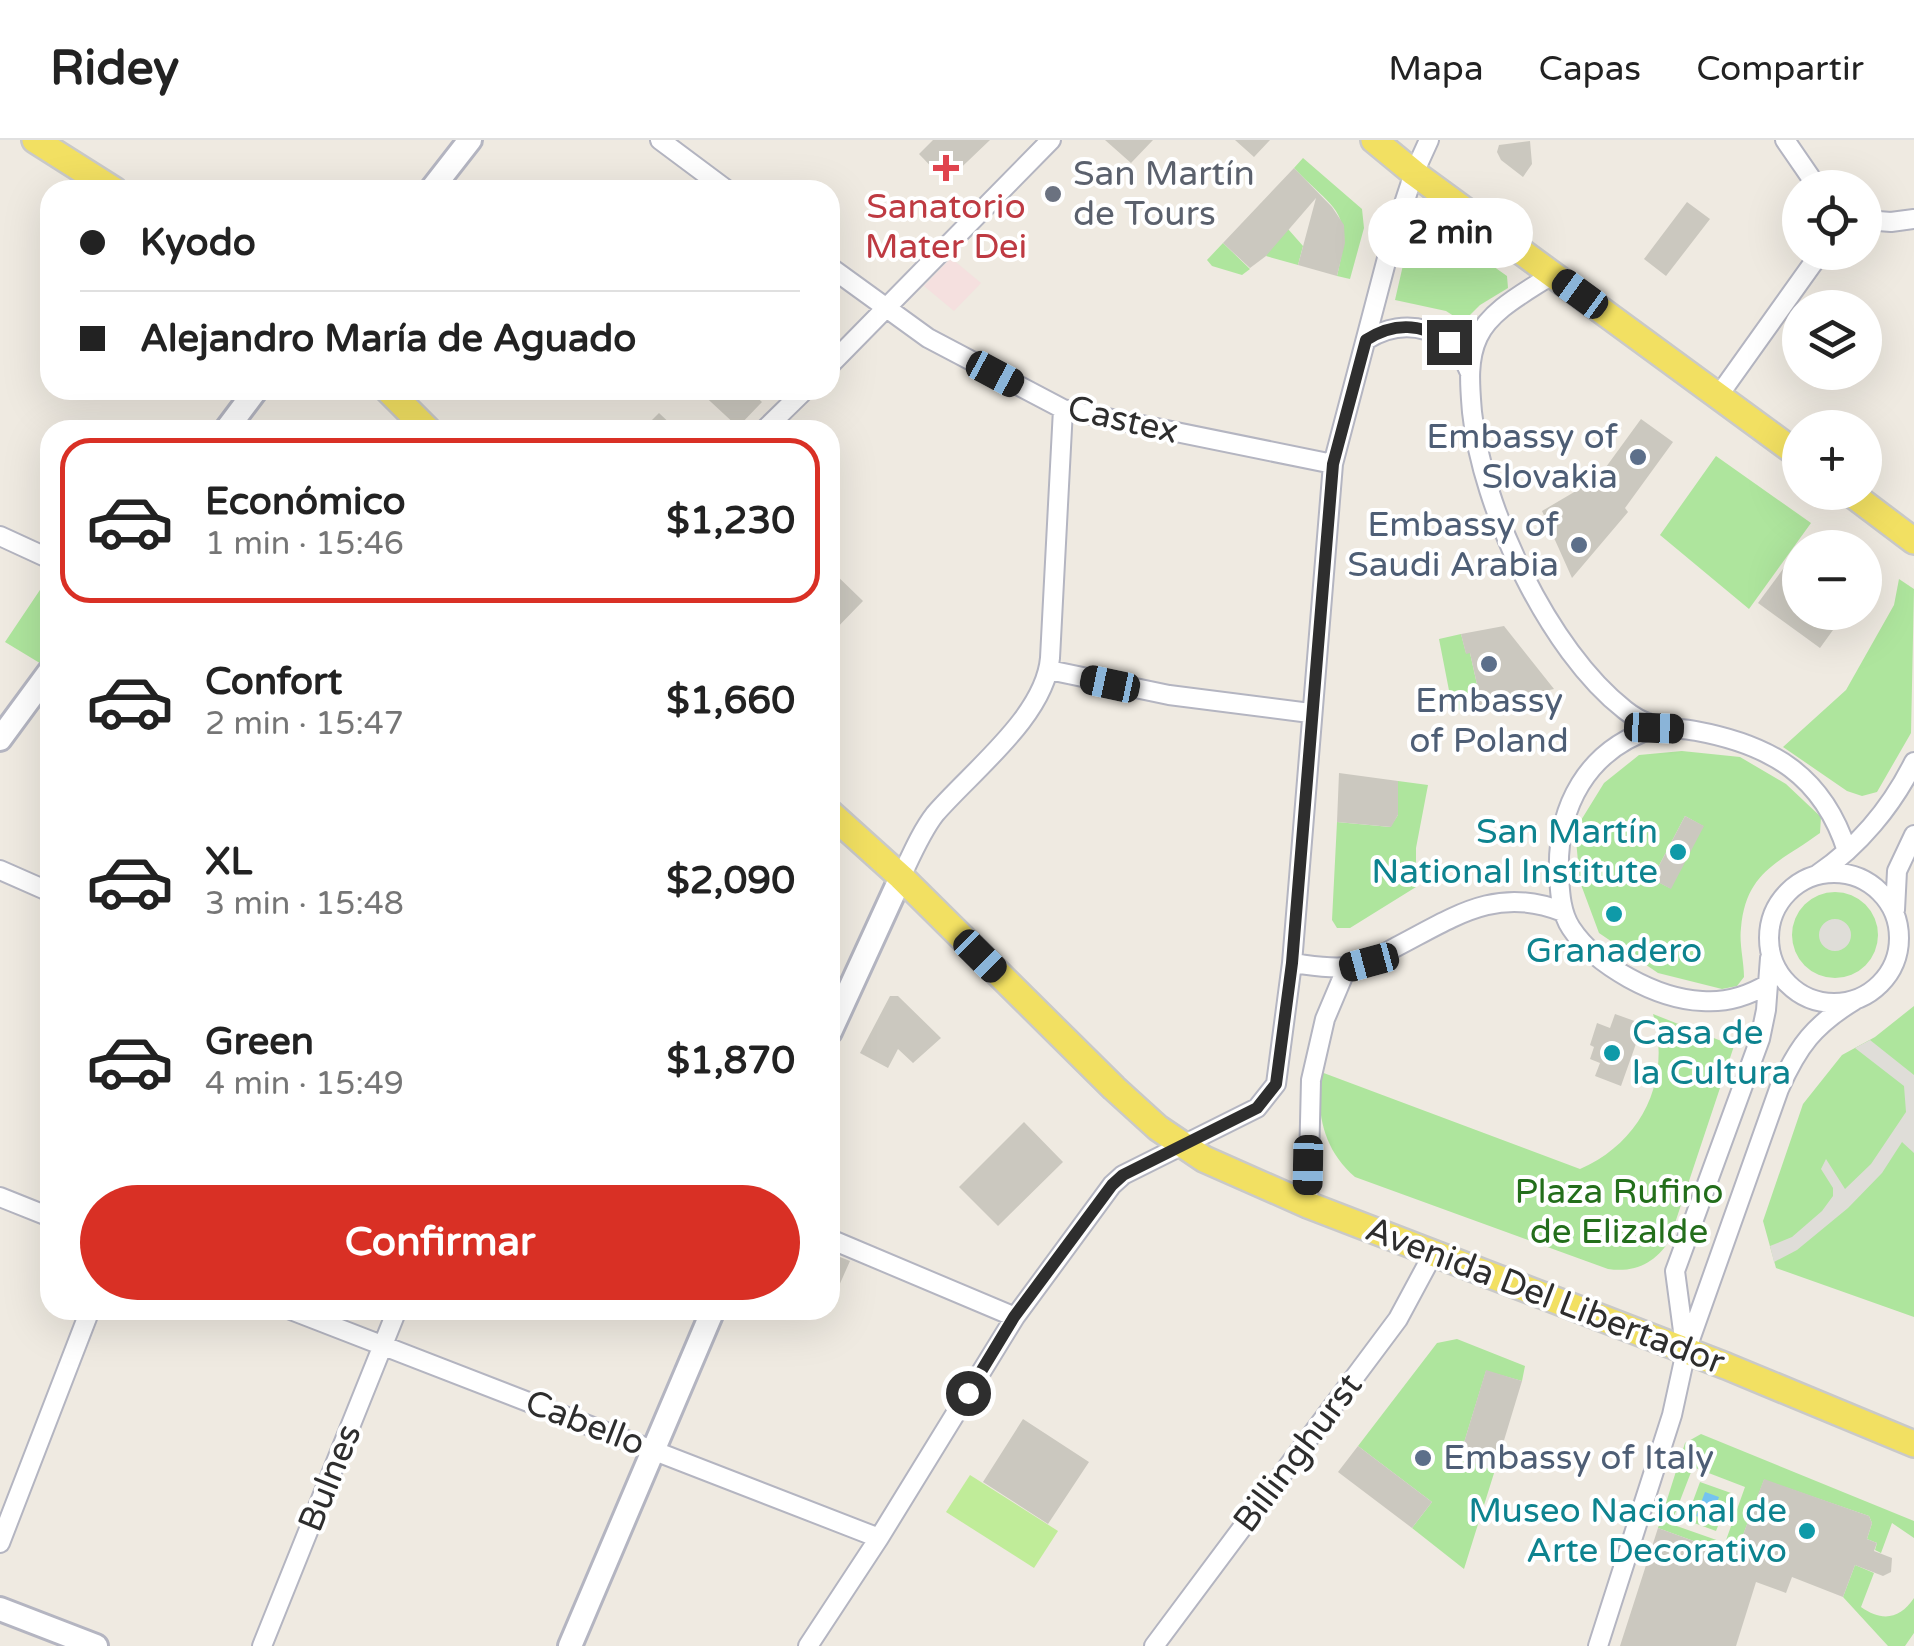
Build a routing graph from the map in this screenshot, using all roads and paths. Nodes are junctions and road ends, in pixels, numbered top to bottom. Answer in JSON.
{"nodes":[{"id":1,"x":35,"y":140,"type":"edge"},
{"id":2,"x":470,"y":140,"type":"edge"},
{"id":3,"x":660,"y":140,"type":"edge"},
{"id":4,"x":1051,"y":140,"type":"edge"},
{"id":5,"x":1374,"y":140,"type":"edge"},
{"id":6,"x":1428,"y":140,"type":"edge"},
{"id":7,"x":1785,"y":140,"type":"edge"},
{"id":8,"x":68,"y":149,"type":"edge"},
{"id":9,"x":1806,"y":170,"type":"edge"},
{"id":10,"x":1414,"y":173,"type":"junction"},
{"id":11,"x":103,"y":180,"type":"edge"},
{"id":12,"x":439,"y":180,"type":"edge"},
{"id":13,"x":714,"y":180,"type":"edge"},
{"id":14,"x":1914,"y":218,"type":"edge"},
{"id":15,"x":1882,"y":221,"type":"edge"},
{"id":16,"x":1809,"y":270,"type":"edge"},
{"id":17,"x":840,"y":274,"type":"edge"},
{"id":18,"x":1553,"y":274,"type":"junction"},
{"id":19,"x":886,"y":309,"type":"junction"},
{"id":20,"x":1366,"y":340,"type":"junction"},
{"id":21,"x":840,"y":355,"type":"edge"},
{"id":22,"x":1470,"y":373,"type":"junction"},
{"id":23,"x":1719,"y":395,"type":"junction"},
{"id":24,"x":398,"y":400,"type":"edge"},
{"id":25,"x":794,"y":400,"type":"edge"},
{"id":26,"x":1062,"y":409,"type":"junction"},
{"id":27,"x":418,"y":420,"type":"edge"},
{"id":28,"x":774,"y":420,"type":"edge"},
{"id":29,"x":1782,"y":442,"type":"edge"},
{"id":30,"x":1333,"y":464,"type":"junction"},
{"id":31,"x":1873,"y":510,"type":"edge"},
{"id":32,"x":0,"y":536,"type":"edge"},
{"id":33,"x":1914,"y":541,"type":"edge"},
{"id":34,"x":40,"y":554,"type":"edge"},
{"id":35,"x":1049,"y":670,"type":"junction"},
{"id":36,"x":40,"y":685,"type":"edge"},
{"id":37,"x":1310,"y":713,"type":"junction"},
{"id":38,"x":1654,"y":728,"type":"junction"},
{"id":39,"x":0,"y":739,"type":"edge"},
{"id":40,"x":1914,"y":762,"type":"edge"},
{"id":41,"x":840,"y":822,"type":"edge"},
{"id":42,"x":1914,"y":834,"type":"edge"},
{"id":43,"x":1847,"y":851,"type":"junction"},
{"id":44,"x":0,"y":870,"type":"edge"},
{"id":45,"x":1817,"y":875,"type":"junction"},
{"id":46,"x":901,"y":876,"type":"junction"},
{"id":47,"x":40,"y":888,"type":"edge"},
{"id":48,"x":1563,"y":912,"type":"junction"},
{"id":49,"x":1896,"y":920,"type":"junction"},
{"id":50,"x":1770,"y":958,"type":"junction"},
{"id":51,"x":1292,"y":963,"type":"junction"},
{"id":52,"x":1347,"y":968,"type":"junction"},
{"id":53,"x":1768,"y":984,"type":"junction"},
{"id":54,"x":1855,"y":1000,"type":"junction"},
{"id":55,"x":840,"y":1010,"type":"edge"},
{"id":56,"x":1183,"y":1145,"type":"junction"},
{"id":57,"x":0,"y":1198,"type":"edge"},
{"id":58,"x":1308,"y":1205,"type":"junction"},
{"id":59,"x":40,"y":1213,"type":"edge"},
{"id":60,"x":840,"y":1243,"type":"edge"},
{"id":61,"x":1432,"y":1254,"type":"junction"},
{"id":62,"x":1014,"y":1317,"type":"junction"},
{"id":63,"x":86,"y":1320,"type":"edge"},
{"id":64,"x":319,"y":1320,"type":"edge"},
{"id":65,"x":394,"y":1320,"type":"edge"},
{"id":66,"x":709,"y":1320,"type":"edge"},
{"id":67,"x":384,"y":1344,"type":"junction"},
{"id":68,"x":1686,"y":1351,"type":"junction"},
{"id":69,"x":1914,"y":1444,"type":"edge"},
{"id":70,"x":654,"y":1450,"type":"junction"},
{"id":71,"x":879,"y":1538,"type":"junction"},
{"id":72,"x":0,"y":1543,"type":"edge"},
{"id":73,"x":0,"y":1610,"type":"edge"},
{"id":74,"x":96,"y":1646,"type":"edge"},
{"id":75,"x":262,"y":1646,"type":"edge"},
{"id":76,"x":570,"y":1646,"type":"edge"},
{"id":77,"x":808,"y":1646,"type":"edge"},
{"id":78,"x":1154,"y":1646,"type":"edge"},
{"id":79,"x":1598,"y":1646,"type":"edge"}],
"edges":[{"from":1,"to":8,"type":"main road"},
{"from":2,"to":12,"type":"main road"},
{"from":3,"to":13,"type":"street"},
{"from":4,"to":19,"type":"street"},
{"from":5,"to":10,"type":"main road"},
{"from":6,"to":10,"type":"street"},
{"from":7,"to":9,"type":"street"},
{"from":8,"to":11,"type":"main road"},
{"from":10,"to":18,"type":"main road"},
{"from":10,"to":20,"type":"street"},
{"from":14,"to":15,"type":"street"},
{"from":16,"to":23,"type":"street"},
{"from":17,"to":19,"type":"street","name":"Castex"},
{"from":18,"to":22,"type":"street"},
{"from":18,"to":23,"type":"main road"},
{"from":19,"to":21,"type":"street"},
{"from":19,"to":26,"type":"street","name":"Castex"},
{"from":20,"to":22,"type":"street"},
{"from":20,"to":30,"type":"street"},
{"from":22,"to":38,"type":"street"},
{"from":23,"to":29,"type":"main road"},
{"from":24,"to":27,"type":"main road"},
{"from":25,"to":28,"type":"street"},
{"from":26,"to":30,"type":"street","name":"Castex"},
{"from":26,"to":35,"type":"street"},
{"from":30,"to":37,"type":"street"},
{"from":31,"to":33,"type":"main road"},
{"from":32,"to":34,"type":"street"},
{"from":35,"to":37,"type":"street"},
{"from":35,"to":46,"type":"street"},
{"from":36,"to":39,"type":"main road"},
{"from":37,"to":51,"type":"street"},
{"from":38,"to":43,"type":"street"},
{"from":38,"to":48,"type":"street"},
{"from":40,"to":43,"type":"street"},
{"from":41,"to":46,"type":"main road","name":"Avenida Del Libertador"},
{"from":42,"to":49,"type":"street"},
{"from":43,"to":45,"type":"street"},
{"from":44,"to":47,"type":"street"},
{"from":45,"to":49,"type":"street"},
{"from":45,"to":50,"type":"street"},
{"from":46,"to":55,"type":"main road"},
{"from":46,"to":56,"type":"main road","name":"Avenida Del Libertador"},
{"from":48,"to":52,"type":"street"},
{"from":48,"to":53,"type":"street"},
{"from":49,"to":54,"type":"street"},
{"from":50,"to":53,"type":"street"},
{"from":50,"to":54,"type":"street"},
{"from":51,"to":52,"type":"street"},
{"from":51,"to":56,"type":"street"},
{"from":52,"to":58,"type":"street"},
{"from":53,"to":68,"type":"street"},
{"from":54,"to":68,"type":"street"},
{"from":56,"to":58,"type":"main road","name":"Avenida Del Libertador"},
{"from":56,"to":62,"type":"street"},
{"from":57,"to":59,"type":"street"},
{"from":58,"to":61,"type":"main road","name":"Avenida Del Libertador"},
{"from":60,"to":62,"type":"street"},
{"from":61,"to":68,"type":"main road","name":"Avenida Del Libertador"},
{"from":61,"to":78,"type":"street","name":"Billinghurst"},
{"from":62,"to":71,"type":"street"},
{"from":63,"to":72,"type":"street"},
{"from":64,"to":67,"type":"street","name":"Cabello"},
{"from":65,"to":67,"type":"street","name":"Bulnes"},
{"from":66,"to":70,"type":"main road"},
{"from":67,"to":70,"type":"street","name":"Cabello"},
{"from":67,"to":75,"type":"street","name":"Bulnes"},
{"from":68,"to":69,"type":"main road","name":"Avenida Del Libertador"},
{"from":68,"to":79,"type":"street"},
{"from":70,"to":71,"type":"street","name":"Cabello"},
{"from":70,"to":76,"type":"main road"},
{"from":71,"to":77,"type":"street"},
{"from":73,"to":74,"type":"main road"}]}
